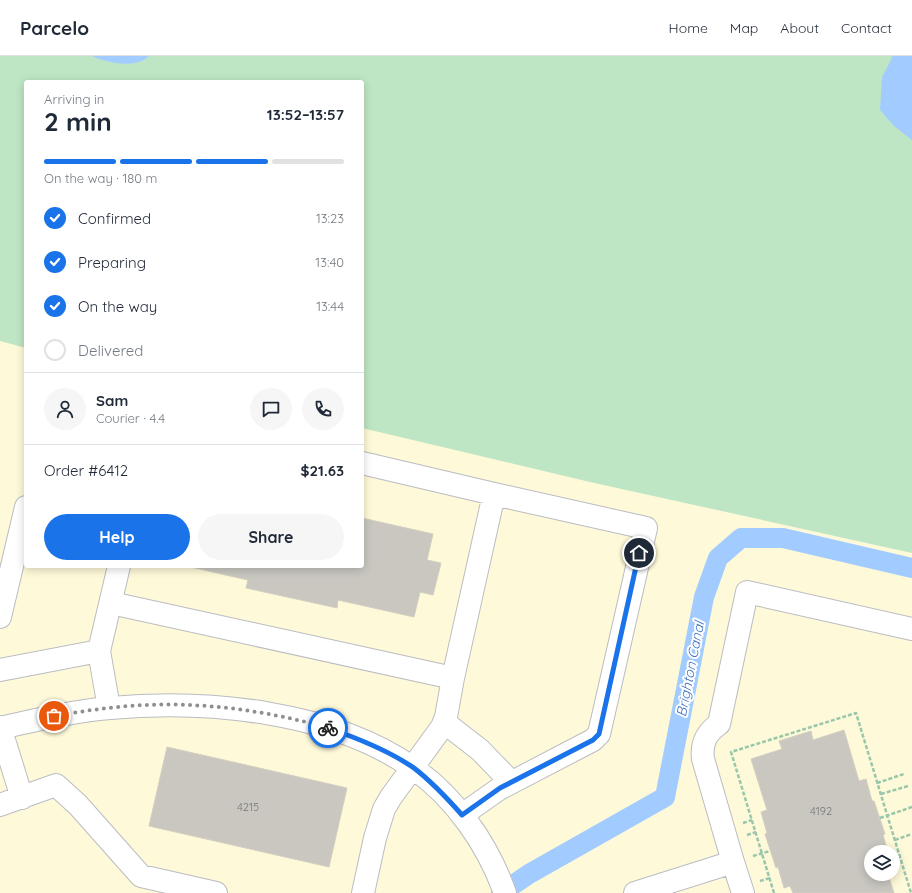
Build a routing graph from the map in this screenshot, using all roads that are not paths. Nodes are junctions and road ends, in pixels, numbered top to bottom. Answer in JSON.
{"nodes":[{"id":1,"x":364,"y":463,"type":"edge"},
{"id":2,"x":494,"y":494,"type":"junction"},
{"id":3,"x":24,"y":515,"type":"edge"},
{"id":4,"x":119,"y":568,"type":"edge"},
{"id":5,"x":111,"y":603,"type":"junction"},
{"id":6,"x":0,"y":617,"type":"edge"},
{"id":7,"x":912,"y":629,"type":"edge"},
{"id":8,"x":99,"y":651,"type":"junction"},
{"id":9,"x":0,"y":670,"type":"edge"},
{"id":10,"x":453,"y":678,"type":"junction"},
{"id":11,"x":109,"y":708,"type":"junction"},
{"id":12,"x":444,"y":722,"type":"junction"},
{"id":13,"x":0,"y":728,"type":"edge"},
{"id":14,"x":413,"y":768,"type":"junction"},
{"id":15,"x":511,"y":782,"type":"junction"},
{"id":16,"x":22,"y":798,"type":"junction"},
{"id":17,"x":0,"y":805,"type":"edge"},
{"id":18,"x":462,"y":815,"type":"junction"},
{"id":19,"x":733,"y":862,"type":"junction"},
{"id":20,"x":502,"y":885,"type":"edge"},
{"id":21,"x":216,"y":893,"type":"edge"},
{"id":22,"x":363,"y":893,"type":"edge"},
{"id":23,"x":635,"y":893,"type":"edge"},
{"id":24,"x":743,"y":893,"type":"edge"}],
"edges":[{"from":1,"to":2,"type":"street"},
{"from":2,"to":10,"type":"street"},
{"from":2,"to":15,"type":"street"},
{"from":3,"to":6,"type":"street"},
{"from":4,"to":5,"type":"street"},
{"from":5,"to":8,"type":"street"},
{"from":5,"to":10,"type":"street"},
{"from":7,"to":19,"type":"street"},
{"from":8,"to":9,"type":"street"},
{"from":8,"to":11,"type":"street"},
{"from":10,"to":12,"type":"street"},
{"from":11,"to":13,"type":"street"},
{"from":11,"to":14,"type":"street"},
{"from":12,"to":14,"type":"street"},
{"from":12,"to":15,"type":"street"},
{"from":13,"to":16,"type":"street"},
{"from":14,"to":18,"type":"street"},
{"from":14,"to":22,"type":"street"},
{"from":15,"to":18,"type":"street"},
{"from":16,"to":17,"type":"street"},
{"from":16,"to":21,"type":"street"},
{"from":18,"to":20,"type":"street"},
{"from":19,"to":23,"type":"street"},
{"from":19,"to":24,"type":"street"}]}
